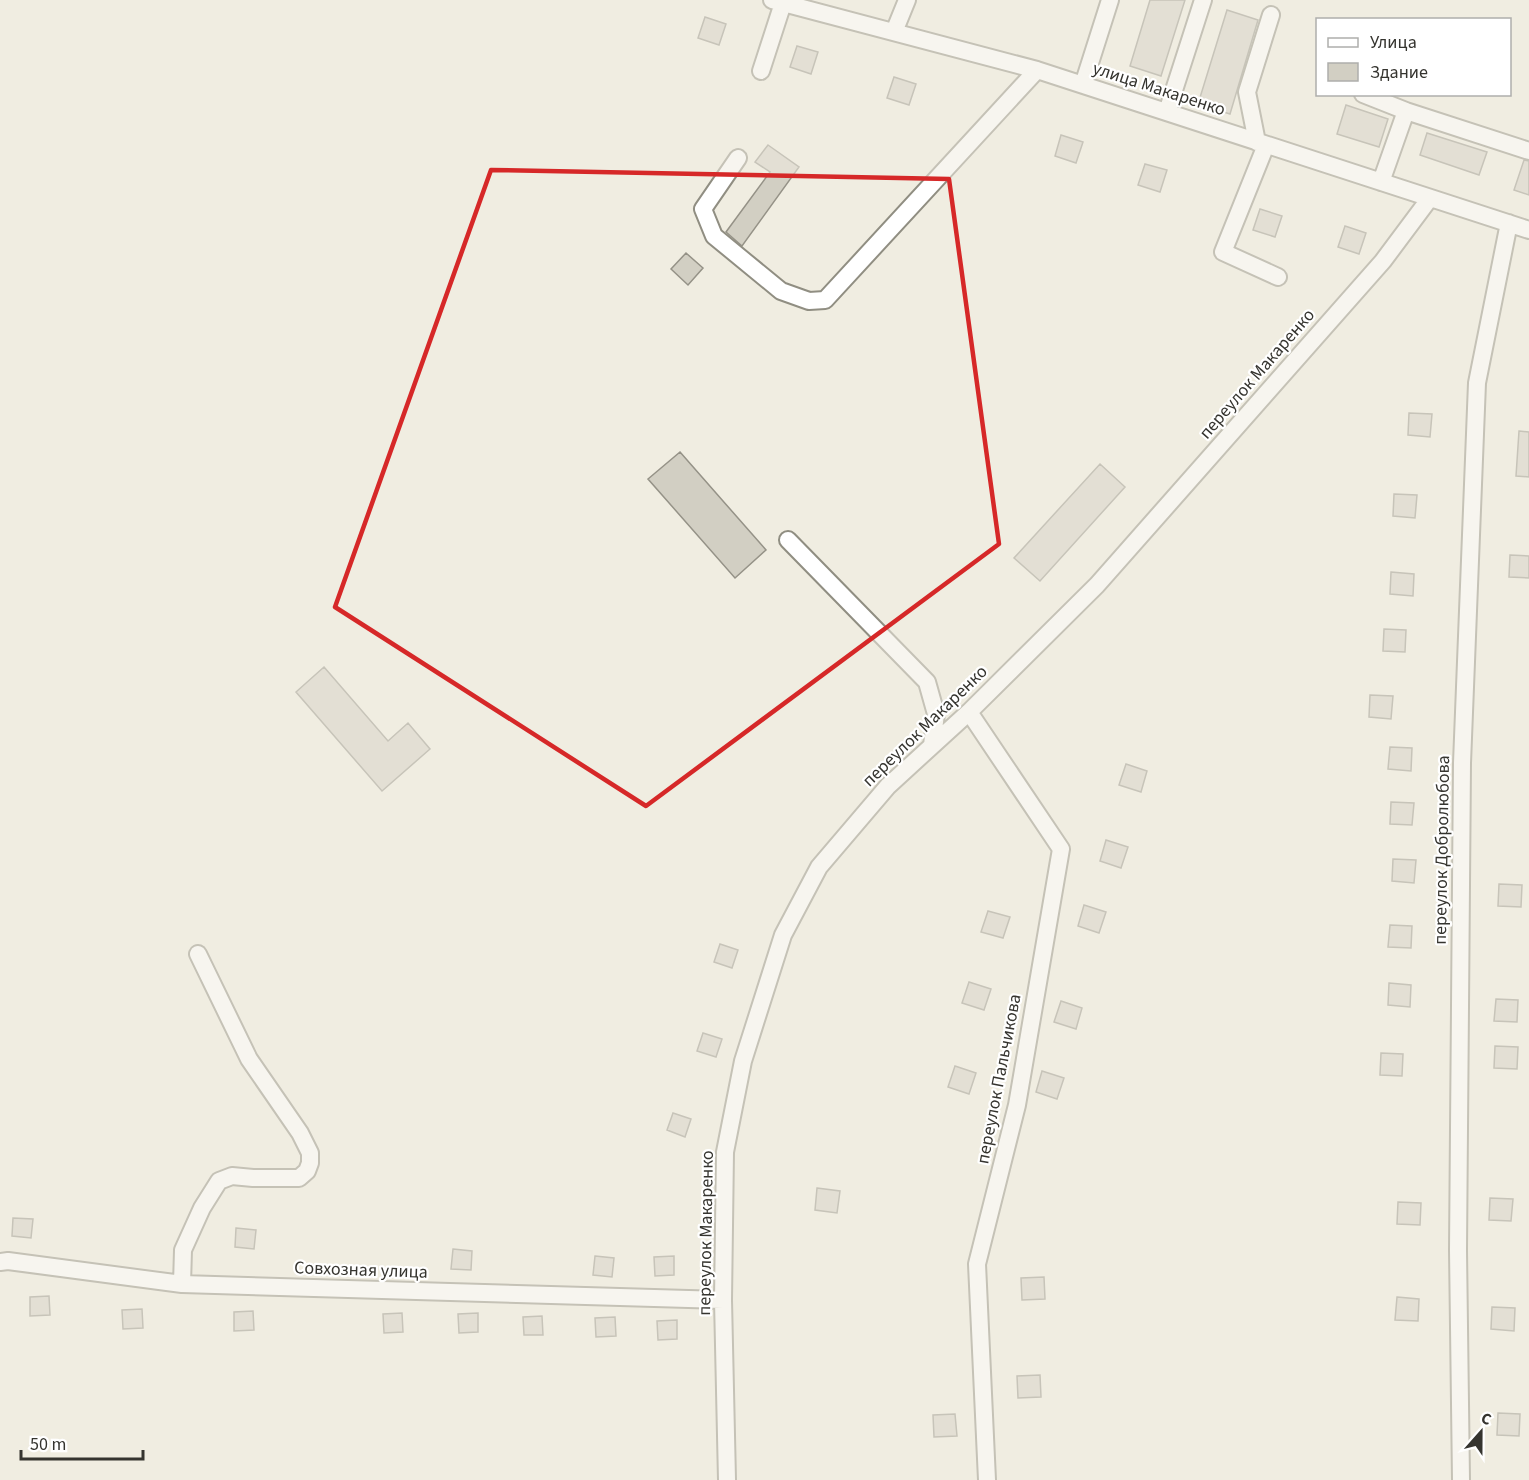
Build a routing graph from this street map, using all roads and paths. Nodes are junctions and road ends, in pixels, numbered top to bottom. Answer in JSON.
{"nodes":[{"id":1,"x":907,"y":0,"type":"edge"},
{"id":2,"x":1110,"y":0,"type":"edge"},
{"id":3,"x":1203,"y":0,"type":"edge"},
{"id":4,"x":778,"y":2,"type":"edge"},
{"id":5,"x":1271,"y":15,"type":"dead end"},
{"id":6,"x":894,"y":32,"type":"junction"},
{"id":7,"x":1037,"y":70,"type":"junction"},
{"id":8,"x":761,"y":71,"type":"dead end"},
{"id":9,"x":1083,"y":85,"type":"junction"},
{"id":10,"x":1368,"y":96,"type":"edge"},
{"id":11,"x":1406,"y":111,"type":"junction"},
{"id":12,"x":1167,"y":112,"type":"junction"},
{"id":13,"x":1262,"y":143,"type":"junction"},
{"id":14,"x":1529,"y":151,"type":"edge"},
{"id":15,"x":738,"y":158,"type":"dead end"},
{"id":16,"x":1381,"y":182,"type":"junction"},
{"id":17,"x":1430,"y":198,"type":"junction"},
{"id":18,"x":1509,"y":223,"type":"junction"},
{"id":19,"x":1529,"y":230,"type":"edge"},
{"id":20,"x":1278,"y":276,"type":"dead end"},
{"id":21,"x":788,"y":540,"type":"dead end"},
{"id":22,"x":969,"y":712,"type":"junction"},
{"id":23,"x":932,"y":745,"type":"junction"},
{"id":24,"x":198,"y":954,"type":"dead end"},
{"id":25,"x":0,"y":1262,"type":"edge"},
{"id":26,"x":182,"y":1284,"type":"junction"},
{"id":27,"x":723,"y":1300,"type":"junction"},
{"id":28,"x":728,"y":1480,"type":"edge"},
{"id":29,"x":987,"y":1480,"type":"edge"},
{"id":30,"x":1461,"y":1480,"type":"edge"}],
"edges":[{"from":1,"to":6,"type":"street"},
{"from":2,"to":9,"type":"street"},
{"from":3,"to":12,"type":"street"},
{"from":4,"to":6,"type":"street","name":"улица Макаренко"},
{"from":4,"to":8,"type":"street"},
{"from":5,"to":13,"type":"street"},
{"from":6,"to":7,"type":"street","name":"улица Макаренко"},
{"from":7,"to":9,"type":"street","name":"улица Макаренко"},
{"from":7,"to":15,"type":"street"},
{"from":9,"to":12,"type":"street","name":"улица Макаренко"},
{"from":10,"to":11,"type":"street"},
{"from":11,"to":14,"type":"street"},
{"from":11,"to":16,"type":"street"},
{"from":12,"to":13,"type":"street","name":"улица Макаренко"},
{"from":13,"to":16,"type":"street","name":"улица Макаренко"},
{"from":13,"to":20,"type":"street"},
{"from":16,"to":17,"type":"street","name":"улица Макаренко"},
{"from":17,"to":18,"type":"street","name":"улица Макаренко"},
{"from":17,"to":22,"type":"street","name":"переулок Макаренко"},
{"from":18,"to":19,"type":"street","name":"улица Макаренко"},
{"from":18,"to":30,"type":"street","name":"переулок Добролюбова"},
{"from":21,"to":23,"type":"street"},
{"from":22,"to":23,"type":"street","name":"переулок Макаренко"},
{"from":22,"to":29,"type":"street","name":"переулок Пальчикова"},
{"from":23,"to":27,"type":"street","name":"переулок Макаренко"},
{"from":24,"to":26,"type":"street"},
{"from":25,"to":26,"type":"street","name":"Совхозная улица"},
{"from":26,"to":27,"type":"street","name":"Совхозная улица"},
{"from":27,"to":28,"type":"street","name":"переулок Макаренко"}]}
